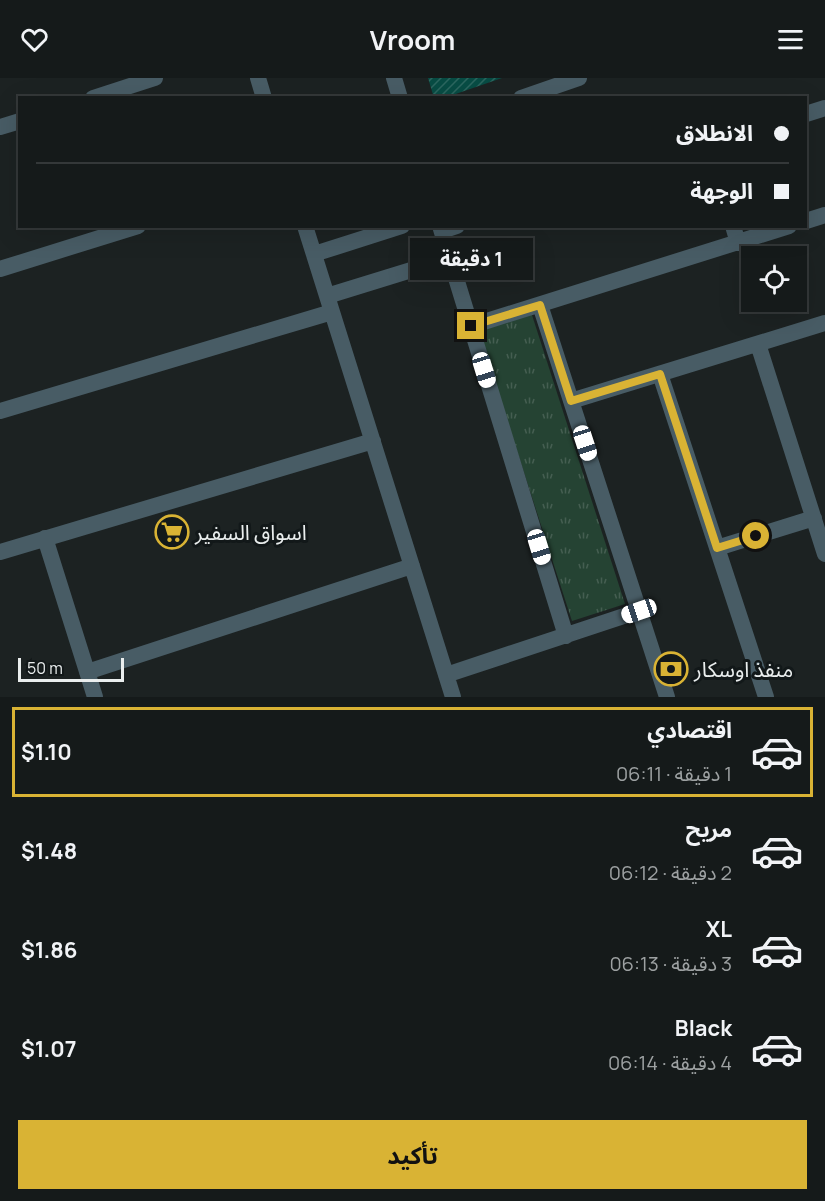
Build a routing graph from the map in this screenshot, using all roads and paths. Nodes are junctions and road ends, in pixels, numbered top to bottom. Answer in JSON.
{"nodes":[{"id":1,"x":155,"y":78,"type":"edge"},
{"id":2,"x":258,"y":78,"type":"edge"},
{"id":3,"x":394,"y":78,"type":"edge"},
{"id":4,"x":579,"y":78,"type":"edge"},
{"id":5,"x":99,"y":96,"type":"edge"},
{"id":6,"x":263,"y":96,"type":"edge"},
{"id":7,"x":399,"y":96,"type":"edge"},
{"id":8,"x":527,"y":96,"type":"edge"},
{"id":9,"x":825,"y":108,"type":"edge"},
{"id":10,"x":807,"y":114,"type":"edge"},
{"id":11,"x":18,"y":122,"type":"edge"},
{"id":12,"x":0,"y":127,"type":"edge"},
{"id":13,"x":825,"y":215,"type":"edge"},
{"id":14,"x":807,"y":221,"type":"edge"},
{"id":15,"x":132,"y":228,"type":"edge"},
{"id":16,"x":306,"y":228,"type":"edge"},
{"id":17,"x":396,"y":228,"type":"edge"},
{"id":18,"x":446,"y":228,"type":"edge"},
{"id":19,"x":777,"y":228,"type":"edge"},
{"id":20,"x":735,"y":235,"type":"edge"},
{"id":21,"x":314,"y":254,"type":"junction"},
{"id":22,"x":450,"y":258,"type":"junction"},
{"id":23,"x":0,"y":269,"type":"edge"},
{"id":24,"x":329,"y":304,"type":"junction"},
{"id":25,"x":540,"y":305,"type":"junction"},
{"id":26,"x":825,"y":323,"type":"edge"},
{"id":27,"x":471,"y":326,"type":"junction"},
{"id":28,"x":758,"y":344,"type":"junction"},
{"id":29,"x":660,"y":374,"type":"junction"},
{"id":30,"x":571,"y":401,"type":"junction"},
{"id":31,"x":1,"y":406,"type":"edge"},
{"id":32,"x":372,"y":441,"type":"junction"},
{"id":33,"x":814,"y":518,"type":"junction"},
{"id":34,"x":45,"y":538,"type":"junction"},
{"id":35,"x":717,"y":548,"type":"junction"},
{"id":36,"x":0,"y":552,"type":"edge"},
{"id":37,"x":825,"y":554,"type":"edge"},
{"id":38,"x":412,"y":566,"type":"junction"},
{"id":39,"x":639,"y":611,"type":"junction"},
{"id":40,"x":566,"y":636,"type":"junction"},
{"id":41,"x":87,"y":672,"type":"junction"},
{"id":42,"x":446,"y":675,"type":"junction"},
{"id":43,"x":450,"y":696,"type":"edge"},
{"id":44,"x":95,"y":697,"type":"edge"},
{"id":45,"x":667,"y":697,"type":"edge"},
{"id":46,"x":766,"y":697,"type":"edge"}],
"edges":[{"from":1,"to":5,"type":"street"},
{"from":2,"to":6,"type":"street"},
{"from":3,"to":7,"type":"street"},
{"from":4,"to":8,"type":"street"},
{"from":9,"to":10,"type":"street"},
{"from":11,"to":12,"type":"street"},
{"from":13,"to":14,"type":"street"},
{"from":15,"to":23,"type":"street"},
{"from":16,"to":21,"type":"street"},
{"from":17,"to":21,"type":"street"},
{"from":18,"to":22,"type":"street"},
{"from":19,"to":20,"type":"street"},
{"from":20,"to":25,"type":"street"},
{"from":21,"to":24,"type":"street"},
{"from":22,"to":24,"type":"street"},
{"from":22,"to":27,"type":"street"},
{"from":24,"to":31,"type":"street"},
{"from":24,"to":32,"type":"street"},
{"from":25,"to":27,"type":"street"},
{"from":25,"to":30,"type":"street"},
{"from":26,"to":28,"type":"street"},
{"from":27,"to":40,"type":"street"},
{"from":28,"to":29,"type":"street"},
{"from":28,"to":33,"type":"street"},
{"from":29,"to":30,"type":"street"},
{"from":29,"to":35,"type":"street"},
{"from":30,"to":39,"type":"street"},
{"from":32,"to":34,"type":"street"},
{"from":32,"to":38,"type":"street"},
{"from":33,"to":35,"type":"street"},
{"from":33,"to":37,"type":"street"},
{"from":34,"to":36,"type":"street"},
{"from":34,"to":41,"type":"street"},
{"from":35,"to":46,"type":"street"},
{"from":38,"to":41,"type":"street"},
{"from":38,"to":42,"type":"street"},
{"from":39,"to":40,"type":"street"},
{"from":39,"to":45,"type":"street"},
{"from":40,"to":42,"type":"street"},
{"from":41,"to":44,"type":"street"},
{"from":42,"to":43,"type":"street"}]}
